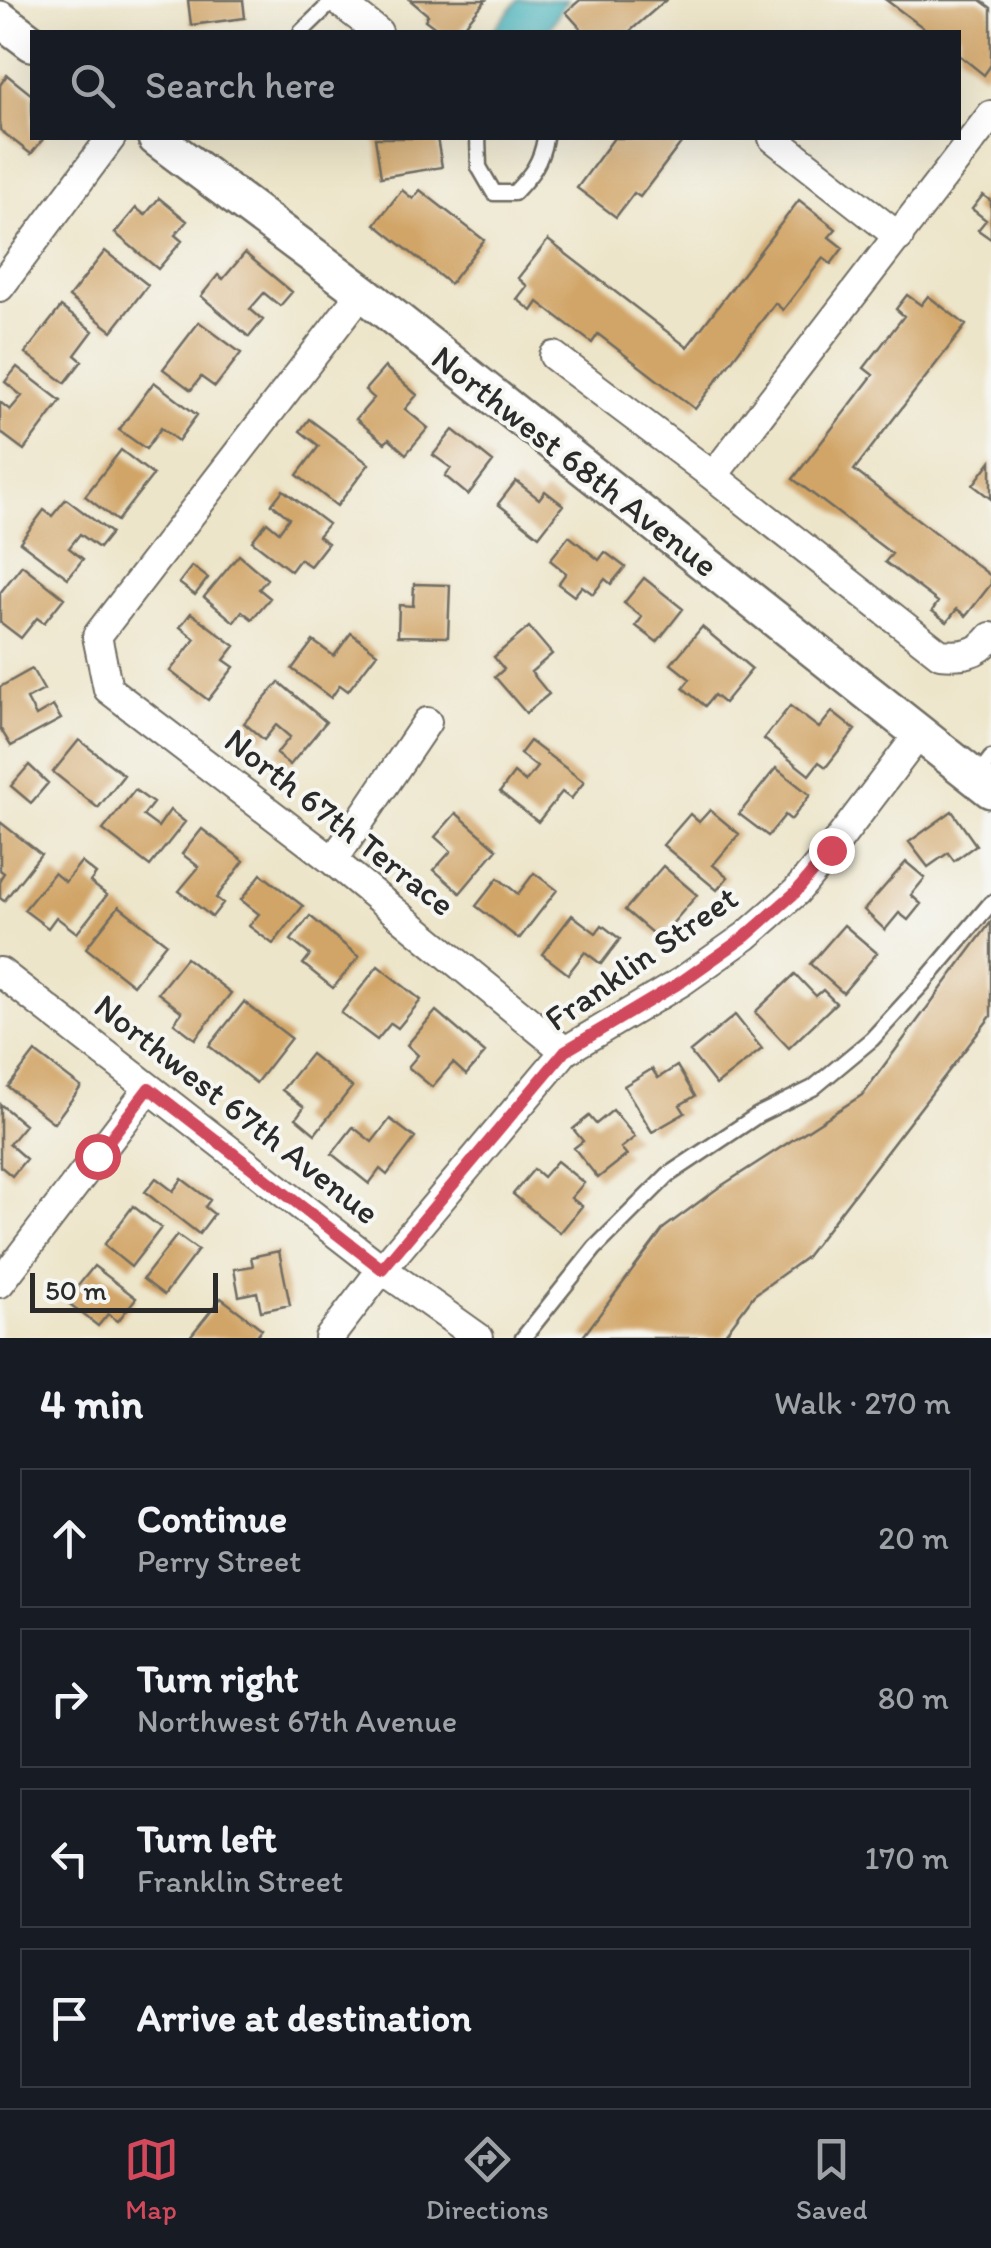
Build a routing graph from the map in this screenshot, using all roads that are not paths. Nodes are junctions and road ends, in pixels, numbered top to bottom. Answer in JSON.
{"nodes":[{"id":1,"x":336,"y":0,"type":"edge"},
{"id":2,"x":0,"y":18,"type":"edge"},
{"id":3,"x":303,"y":30,"type":"edge"},
{"id":4,"x":375,"y":30,"type":"edge"},
{"id":5,"x":30,"y":42,"type":"edge"},
{"id":6,"x":991,"y":116,"type":"edge"},
{"id":7,"x":110,"y":140,"type":"edge"},
{"id":8,"x":159,"y":140,"type":"edge"},
{"id":9,"x":478,"y":140,"type":"edge"},
{"id":10,"x":545,"y":140,"type":"edge"},
{"id":11,"x":776,"y":140,"type":"edge"},
{"id":12,"x":899,"y":237,"type":"junction"},
{"id":13,"x":0,"y":287,"type":"edge"},
{"id":14,"x":362,"y":292,"type":"junction"},
{"id":15,"x":554,"y":356,"type":"dead end"},
{"id":16,"x":713,"y":476,"type":"junction"},
{"id":17,"x":991,"y":637,"type":"edge"},
{"id":18,"x":427,"y":722,"type":"dead end"},
{"id":19,"x":919,"y":734,"type":"junction"},
{"id":20,"x":986,"y":776,"type":"edge"},
{"id":21,"x":332,"y":860,"type":"junction"},
{"id":22,"x":991,"y":903,"type":"edge"},
{"id":23,"x":0,"y":972,"type":"edge"},
{"id":24,"x":565,"y":1051,"type":"junction"},
{"id":25,"x":149,"y":1088,"type":"junction"},
{"id":26,"x":382,"y":1269,"type":"junction"},
{"id":27,"x":0,"y":1283,"type":"edge"},
{"id":28,"x":330,"y":1338,"type":"edge"},
{"id":29,"x":479,"y":1338,"type":"edge"},
{"id":30,"x":522,"y":1338,"type":"edge"}],
"edges":[{"from":1,"to":3,"type":"lane"},
{"from":1,"to":4,"type":"street"},
{"from":2,"to":5,"type":"street"},
{"from":6,"to":12,"type":"street"},
{"from":7,"to":13,"type":"street"},
{"from":8,"to":14,"type":"street","name":"Northwest 68th Avenue"},
{"from":9,"to":10,"type":"lane"},
{"from":11,"to":12,"type":"street"},
{"from":12,"to":16,"type":"street"},
{"from":14,"to":19,"type":"street","name":"Northwest 68th Avenue"},
{"from":14,"to":21,"type":"street","name":"North 67th Terrace"},
{"from":15,"to":16,"type":"street"},
{"from":16,"to":17,"type":"street"},
{"from":18,"to":21,"type":"street"},
{"from":19,"to":20,"type":"street","name":"Northwest 68th Avenue"},
{"from":19,"to":24,"type":"street","name":"Franklin Street"},
{"from":21,"to":24,"type":"street","name":"North 67th Terrace"},
{"from":22,"to":30,"type":"lane"},
{"from":23,"to":25,"type":"street","name":"Northwest 67th Avenue"},
{"from":24,"to":26,"type":"street","name":"Franklin Street"},
{"from":25,"to":26,"type":"street","name":"Northwest 67th Avenue"},
{"from":25,"to":27,"type":"street"},
{"from":26,"to":28,"type":"street","name":"Franklin Street"},
{"from":26,"to":29,"type":"street","name":"Northwest 67th Avenue"}]}
